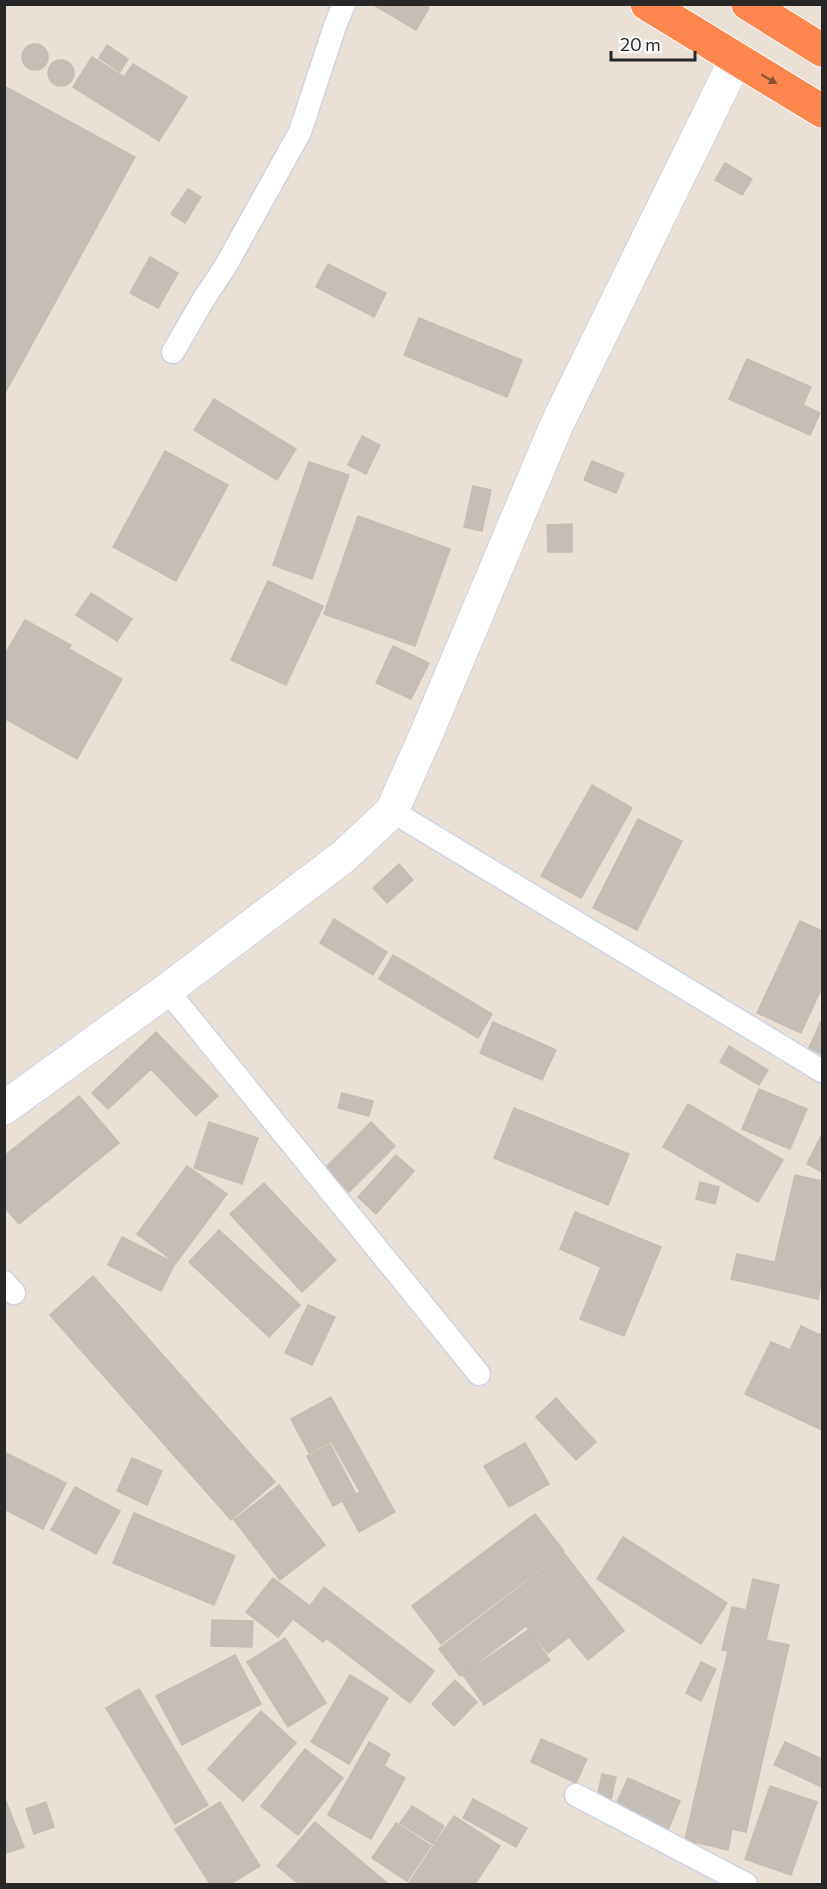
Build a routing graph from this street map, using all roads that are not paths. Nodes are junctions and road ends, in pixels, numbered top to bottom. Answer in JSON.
{"nodes":[{"id":1,"x":344,"y":4,"type":"edge"},
{"id":2,"x":647,"y":4,"type":"edge"},
{"id":3,"x":748,"y":4,"type":"edge"},
{"id":4,"x":822,"y":50,"type":"edge"},
{"id":5,"x":736,"y":59,"type":"junction"},
{"id":6,"x":822,"y":111,"type":"edge"},
{"id":7,"x":173,"y":352,"type":"dead end"},
{"id":8,"x":392,"y":811,"type":"junction"},
{"id":9,"x":168,"y":990,"type":"junction"},
{"id":10,"x":822,"y":1071,"type":"edge"},
{"id":11,"x":4,"y":1108,"type":"edge"},
{"id":12,"x":479,"y":1374,"type":"dead end"},
{"id":13,"x":576,"y":1795,"type":"dead end"},
{"id":14,"x":736,"y":1882,"type":"edge"}],
"edges":[{"from":1,"to":7,"type":"street"},
{"from":2,"to":5,"type":"highway"},
{"from":3,"to":4,"type":"highway"},
{"from":5,"to":6,"type":"highway","one_way":true},
{"from":5,"to":8,"type":"street"},
{"from":8,"to":9,"type":"street"},
{"from":8,"to":10,"type":"street"},
{"from":9,"to":11,"type":"street"},
{"from":9,"to":12,"type":"street"},
{"from":13,"to":14,"type":"street"}]}
